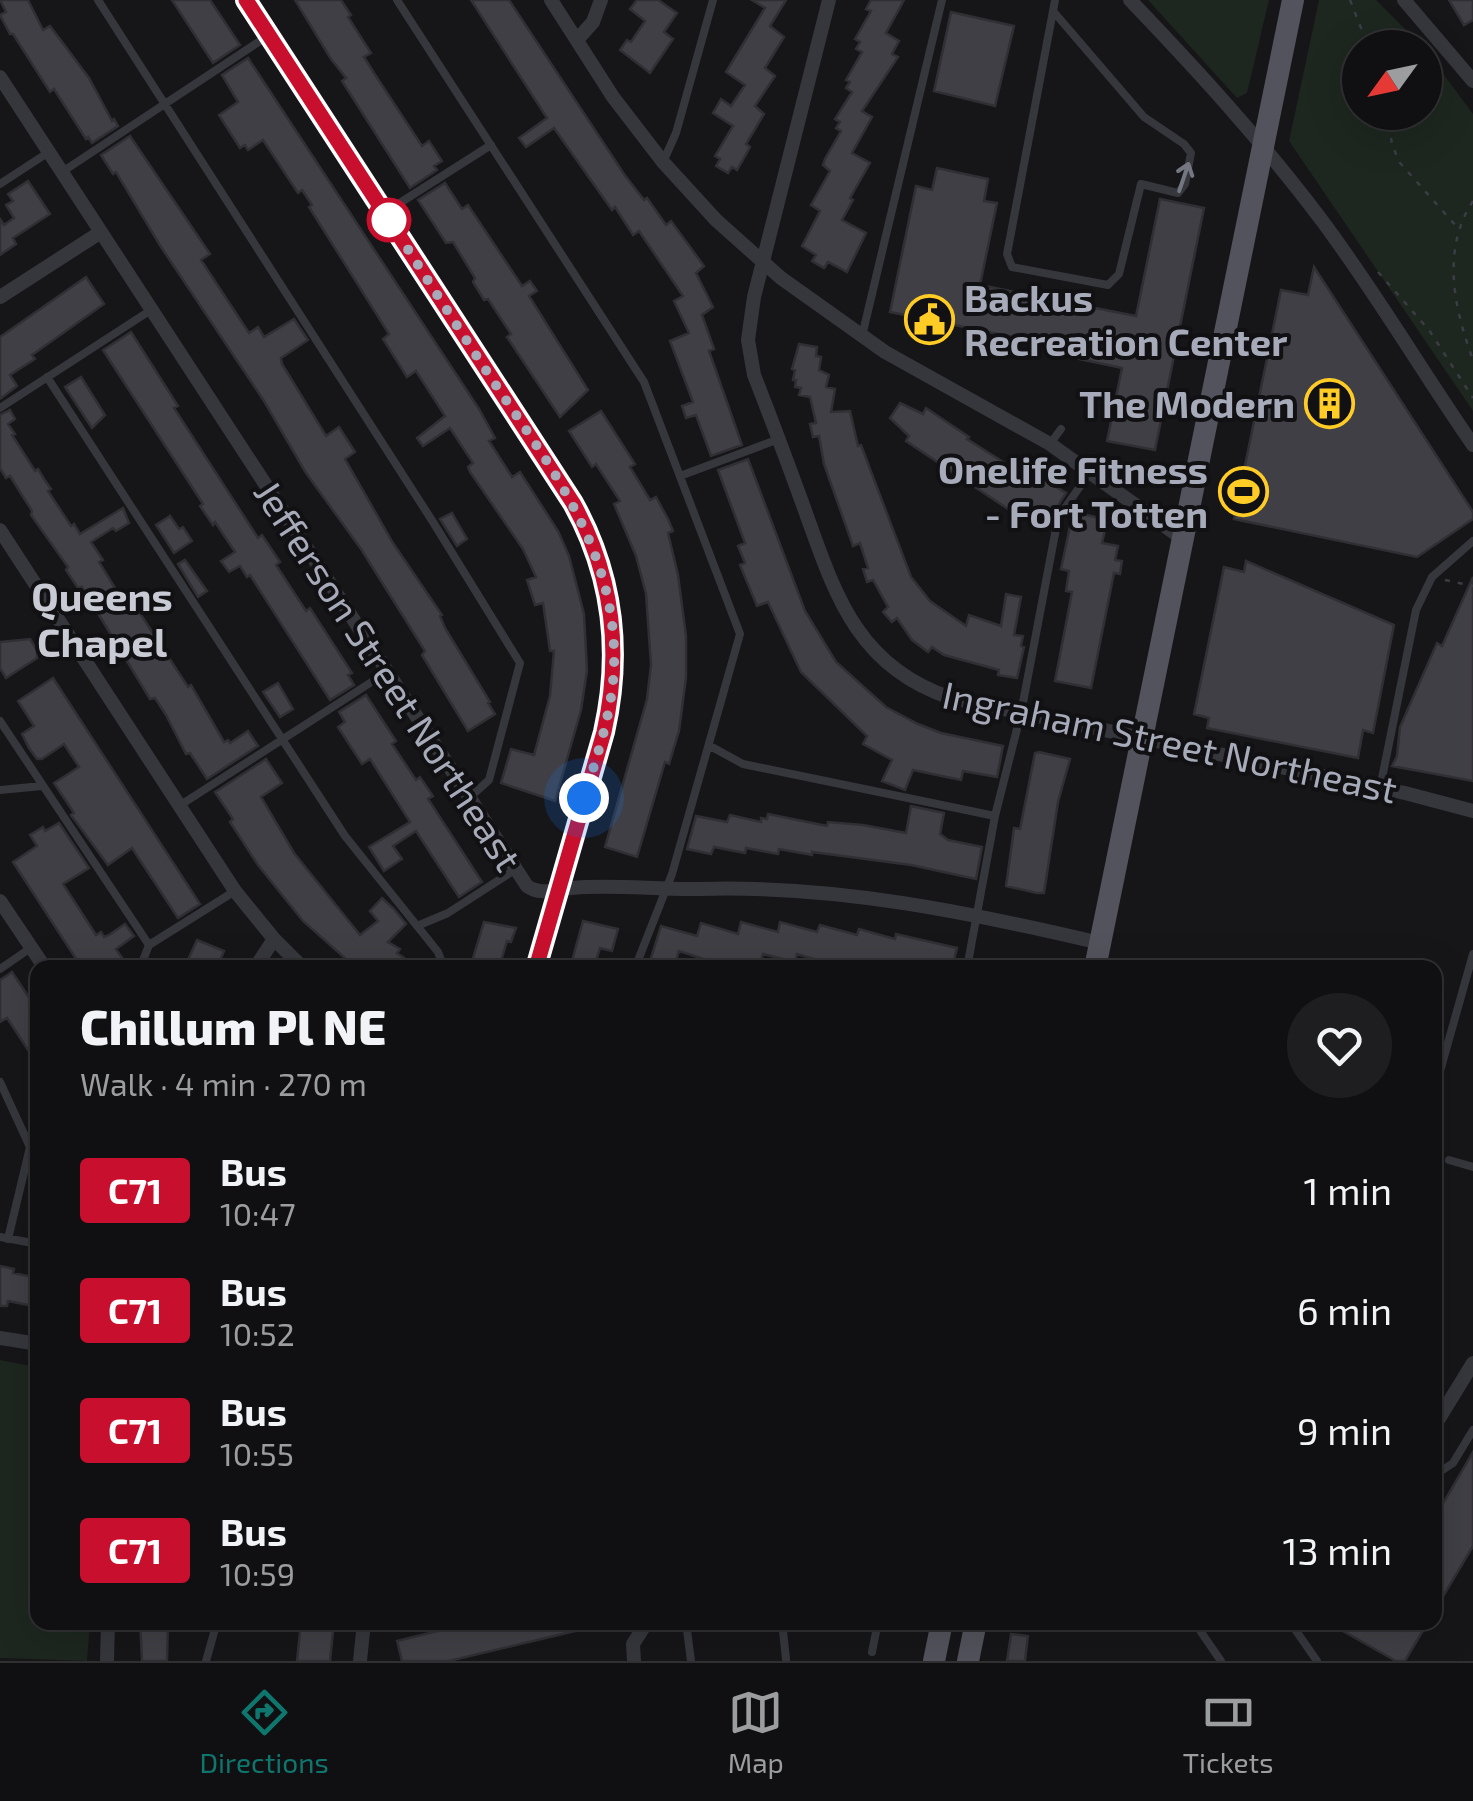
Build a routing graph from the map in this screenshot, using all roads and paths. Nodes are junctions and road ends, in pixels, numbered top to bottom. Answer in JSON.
{"nodes":[{"id":1,"x":98,"y":0,"type":"edge"},
{"id":2,"x":246,"y":0,"type":"edge"},
{"id":3,"x":396,"y":0,"type":"edge"},
{"id":4,"x":551,"y":0,"type":"edge"},
{"id":5,"x":601,"y":0,"type":"edge"},
{"id":6,"x":713,"y":0,"type":"edge"},
{"id":7,"x":829,"y":0,"type":"edge"},
{"id":8,"x":942,"y":0,"type":"edge"},
{"id":9,"x":1054,"y":0,"type":"edge"},
{"id":10,"x":1130,"y":0,"type":"edge"},
{"id":11,"x":1293,"y":0,"type":"edge"},
{"id":12,"x":1350,"y":0,"type":"edge"},
{"id":13,"x":1404,"y":0,"type":"edge"},
{"id":14,"x":1052,"y":10,"type":"junction"},
{"id":15,"x":1362,"y":30,"type":"edge"},
{"id":16,"x":269,"y":35,"type":"junction"},
{"id":17,"x":577,"y":40,"type":"junction"},
{"id":18,"x":0,"y":77,"type":"edge"},
{"id":19,"x":1473,"y":80,"type":"edge"},
{"id":20,"x":164,"y":105,"type":"junction"},
{"id":21,"x":1390,"y":130,"type":"edge"},
{"id":22,"x":490,"y":145,"type":"junction"},
{"id":23,"x":1263,"y":147,"type":"junction"},
{"id":24,"x":49,"y":152,"type":"junction"},
{"id":25,"x":663,"y":162,"type":"junction"},
{"id":26,"x":62,"y":172,"type":"junction"},
{"id":27,"x":0,"y":184,"type":"edge"},
{"id":28,"x":1473,"y":201,"type":"edge"},
{"id":29,"x":384,"y":212,"type":"junction"},
{"id":30,"x":1458,"y":228,"type":"junction"},
{"id":31,"x":100,"y":232,"type":"junction"},
{"id":32,"x":762,"y":262,"type":"junction"},
{"id":33,"x":1380,"y":274,"type":"dead end"},
{"id":34,"x":0,"y":297,"type":"edge"},
{"id":35,"x":151,"y":310,"type":"junction"},
{"id":36,"x":862,"y":337,"type":"junction"},
{"id":37,"x":1473,"y":360,"type":"edge"},
{"id":38,"x":47,"y":377,"type":"junction"},
{"id":39,"x":1473,"y":398,"type":"edge"},
{"id":40,"x":0,"y":408,"type":"edge"},
{"id":41,"x":1061,"y":429,"type":"dead end"},
{"id":42,"x":779,"y":438,"type":"junction"},
{"id":43,"x":1050,"y":444,"type":"junction"},
{"id":44,"x":1473,"y":445,"type":"edge"},
{"id":45,"x":1090,"y":472,"type":"junction"},
{"id":46,"x":680,"y":476,"type":"junction"},
{"id":47,"x":0,"y":530,"type":"edge"},
{"id":48,"x":1183,"y":539,"type":"junction"},
{"id":49,"x":1473,"y":541,"type":"edge"},
{"id":50,"x":1432,"y":577,"type":"junction"},
{"id":51,"x":1473,"y":586,"type":"edge"},
{"id":52,"x":387,"y":672,"type":"junction"},
{"id":53,"x":1021,"y":713,"type":"junction"},
{"id":54,"x":0,"y":721,"type":"edge"},
{"id":55,"x":282,"y":739,"type":"junction"},
{"id":56,"x":1141,"y":740,"type":"junction"},
{"id":57,"x":710,"y":746,"type":"junction"},
{"id":58,"x":42,"y":786,"type":"junction"},
{"id":59,"x":1380,"y":788,"type":"junction"},
{"id":60,"x":0,"y":790,"type":"edge"},
{"id":61,"x":469,"y":798,"type":"junction"},
{"id":62,"x":180,"y":806,"type":"junction"},
{"id":63,"x":1473,"y":811,"type":"edge"},
{"id":64,"x":994,"y":816,"type":"junction"},
{"id":65,"x":516,"y":869,"type":"junction"},
{"id":66,"x":558,"y":889,"type":"junction"},
{"id":67,"x":663,"y":890,"type":"junction"},
{"id":68,"x":234,"y":891,"type":"junction"},
{"id":69,"x":0,"y":901,"type":"edge"},
{"id":70,"x":978,"y":916,"type":"junction"},
{"id":71,"x":418,"y":926,"type":"junction"},
{"id":72,"x":274,"y":939,"type":"junction"},
{"id":73,"x":1100,"y":942,"type":"junction"},
{"id":74,"x":149,"y":945,"type":"junction"},
{"id":75,"x":32,"y":947,"type":"junction"},
{"id":76,"x":1473,"y":954,"type":"edge"},
{"id":77,"x":40,"y":960,"type":"edge"},
{"id":78,"x":143,"y":960,"type":"edge"},
{"id":79,"x":260,"y":960,"type":"edge"},
{"id":80,"x":295,"y":960,"type":"edge"},
{"id":81,"x":441,"y":960,"type":"edge"},
{"id":82,"x":538,"y":960,"type":"edge"},
{"id":83,"x":638,"y":960,"type":"edge"},
{"id":84,"x":969,"y":960,"type":"edge"},
{"id":85,"x":1097,"y":960,"type":"edge"},
{"id":86,"x":0,"y":968,"type":"edge"},
{"id":87,"x":1442,"y":1064,"type":"edge"},
{"id":88,"x":0,"y":1082,"type":"edge"},
{"id":89,"x":1450,"y":1160,"type":"dead end"},
{"id":90,"x":1473,"y":1167,"type":"edge"},
{"id":91,"x":4,"y":1238,"type":"edge"},
{"id":92,"x":30,"y":1243,"type":"edge"},
{"id":93,"x":0,"y":1338,"type":"edge"},
{"id":94,"x":30,"y":1343,"type":"edge"},
{"id":95,"x":1472,"y":1365,"type":"edge"},
{"id":96,"x":1442,"y":1414,"type":"edge"},
{"id":97,"x":1473,"y":1430,"type":"edge"},
{"id":98,"x":1442,"y":1470,"type":"edge"},
{"id":99,"x":108,"y":1630,"type":"edge"},
{"id":100,"x":215,"y":1630,"type":"edge"},
{"id":101,"x":363,"y":1630,"type":"edge"},
{"id":102,"x":642,"y":1630,"type":"edge"},
{"id":103,"x":687,"y":1630,"type":"edge"},
{"id":104,"x":783,"y":1630,"type":"edge"},
{"id":105,"x":876,"y":1630,"type":"edge"},
{"id":106,"x":940,"y":1630,"type":"edge"},
{"id":107,"x":974,"y":1630,"type":"edge"},
{"id":108,"x":1295,"y":1630,"type":"edge"},
{"id":109,"x":1202,"y":1632,"type":"dead end"},
{"id":110,"x":872,"y":1652,"type":"dead end"},
{"id":111,"x":786,"y":1659,"type":"edge"},
{"id":112,"x":107,"y":1661,"type":"edge"},
{"id":113,"x":206,"y":1661,"type":"edge"},
{"id":114,"x":360,"y":1661,"type":"edge"},
{"id":115,"x":634,"y":1661,"type":"edge"},
{"id":116,"x":691,"y":1661,"type":"edge"},
{"id":117,"x":934,"y":1661,"type":"edge"},
{"id":118,"x":968,"y":1661,"type":"edge"},
{"id":119,"x":1220,"y":1661,"type":"edge"},
{"id":120,"x":1316,"y":1661,"type":"edge"}],
"edges":[{"from":1,"to":20,"type":"lane"},
{"from":2,"to":16,"type":"street"},
{"from":3,"to":22,"type":"lane"},
{"from":4,"to":17,"type":"street"},
{"from":5,"to":17,"type":"street"},
{"from":6,"to":25,"type":"lane"},
{"from":7,"to":32,"type":"street","name":"Ingraham Street Northeast"},
{"from":8,"to":36,"type":"lane"},
{"from":9,"to":14,"type":"lane"},
{"from":10,"to":23,"type":"street"},
{"from":11,"to":23,"type":"main road"},
{"from":12,"to":15,"type":"path"},
{"from":13,"to":19,"type":"street"},
{"from":14,"to":14,"type":"lane","one_way":true},
{"from":16,"to":20,"type":"lane"},
{"from":16,"to":29,"type":"street"},
{"from":17,"to":25,"type":"street"},
{"from":18,"to":24,"type":"street","name":"Jefferson Street Northeast"},
{"from":20,"to":26,"type":"lane"},
{"from":20,"to":61,"type":"lane"},
{"from":21,"to":30,"type":"path"},
{"from":22,"to":29,"type":"lane"},
{"from":22,"to":46,"type":"lane"},
{"from":23,"to":44,"type":"street"},
{"from":23,"to":48,"type":"main road"},
{"from":24,"to":26,"type":"street","name":"Jefferson Street Northeast"},
{"from":24,"to":27,"type":"lane"},
{"from":25,"to":32,"type":"street"},
{"from":26,"to":31,"type":"street","name":"Jefferson Street Northeast"},
{"from":28,"to":30,"type":"path"},
{"from":29,"to":66,"type":"street"},
{"from":30,"to":37,"type":"path"},
{"from":31,"to":34,"type":"street"},
{"from":31,"to":35,"type":"street","name":"Jefferson Street Northeast"},
{"from":32,"to":36,"type":"street"},
{"from":32,"to":42,"type":"street","name":"Ingraham Street Northeast"},
{"from":33,"to":39,"type":"path"},
{"from":35,"to":38,"type":"lane"},
{"from":35,"to":52,"type":"street","name":"Jefferson Street Northeast"},
{"from":36,"to":43,"type":"street"},
{"from":38,"to":40,"type":"lane"},
{"from":38,"to":55,"type":"lane"},
{"from":41,"to":43,"type":"lane"},
{"from":42,"to":46,"type":"lane"},
{"from":42,"to":53,"type":"street","name":"Ingraham Street Northeast"},
{"from":43,"to":45,"type":"street"},
{"from":45,"to":48,"type":"street"},
{"from":45,"to":53,"type":"lane"},
{"from":46,"to":57,"type":"lane"},
{"from":47,"to":62,"type":"street"},
{"from":48,"to":56,"type":"main road"},
{"from":49,"to":50,"type":"lane"},
{"from":50,"to":51,"type":"path"},
{"from":50,"to":59,"type":"lane"},
{"from":52,"to":55,"type":"lane"},
{"from":52,"to":61,"type":"street","name":"Jefferson Street Northeast"},
{"from":53,"to":56,"type":"street","name":"Ingraham Street Northeast"},
{"from":53,"to":64,"type":"lane"},
{"from":54,"to":58,"type":"lane"},
{"from":55,"to":62,"type":"lane"},
{"from":55,"to":71,"type":"lane"},
{"from":56,"to":59,"type":"street","name":"Ingraham Street Northeast"},
{"from":56,"to":73,"type":"main road"},
{"from":57,"to":64,"type":"lane"},
{"from":57,"to":67,"type":"lane"},
{"from":58,"to":60,"type":"lane"},
{"from":58,"to":74,"type":"lane"},
{"from":59,"to":63,"type":"street","name":"Ingraham Street Northeast"},
{"from":61,"to":65,"type":"street","name":"Jefferson Street Northeast"},
{"from":62,"to":68,"type":"street"},
{"from":64,"to":70,"type":"lane"},
{"from":65,"to":66,"type":"street","name":"Jefferson Street Northeast"},
{"from":65,"to":71,"type":"lane"},
{"from":66,"to":67,"type":"street","name":"Jefferson Street Northeast"},
{"from":66,"to":82,"type":"street"},
{"from":67,"to":70,"type":"street","name":"Jefferson Street Northeast"},
{"from":67,"to":83,"type":"lane"},
{"from":68,"to":72,"type":"street"},
{"from":68,"to":74,"type":"lane"},
{"from":69,"to":75,"type":"street"},
{"from":70,"to":73,"type":"street","name":"Jefferson Street Northeast"},
{"from":70,"to":84,"type":"lane"},
{"from":71,"to":81,"type":"lane"},
{"from":72,"to":79,"type":"street"},
{"from":72,"to":80,"type":"street"},
{"from":73,"to":85,"type":"main road"},
{"from":74,"to":78,"type":"lane"},
{"from":75,"to":77,"type":"street"},
{"from":75,"to":86,"type":"lane"},
{"from":76,"to":87,"type":"lane"},
{"from":88,"to":91,"type":"lane"},
{"from":89,"to":90,"type":"lane"},
{"from":91,"to":92,"type":"lane"},
{"from":93,"to":94,"type":"street"},
{"from":95,"to":96,"type":"street"},
{"from":97,"to":98,"type":"lane"},
{"from":99,"to":112,"type":"street"},
{"from":100,"to":113,"type":"lane"},
{"from":101,"to":114,"type":"street"},
{"from":102,"to":115,"type":"street"},
{"from":103,"to":116,"type":"lane"},
{"from":104,"to":111,"type":"lane"},
{"from":105,"to":110,"type":"lane"},
{"from":106,"to":117,"type":"main road"},
{"from":107,"to":118,"type":"main road"},
{"from":108,"to":120,"type":"lane"},
{"from":109,"to":119,"type":"lane"}]}
